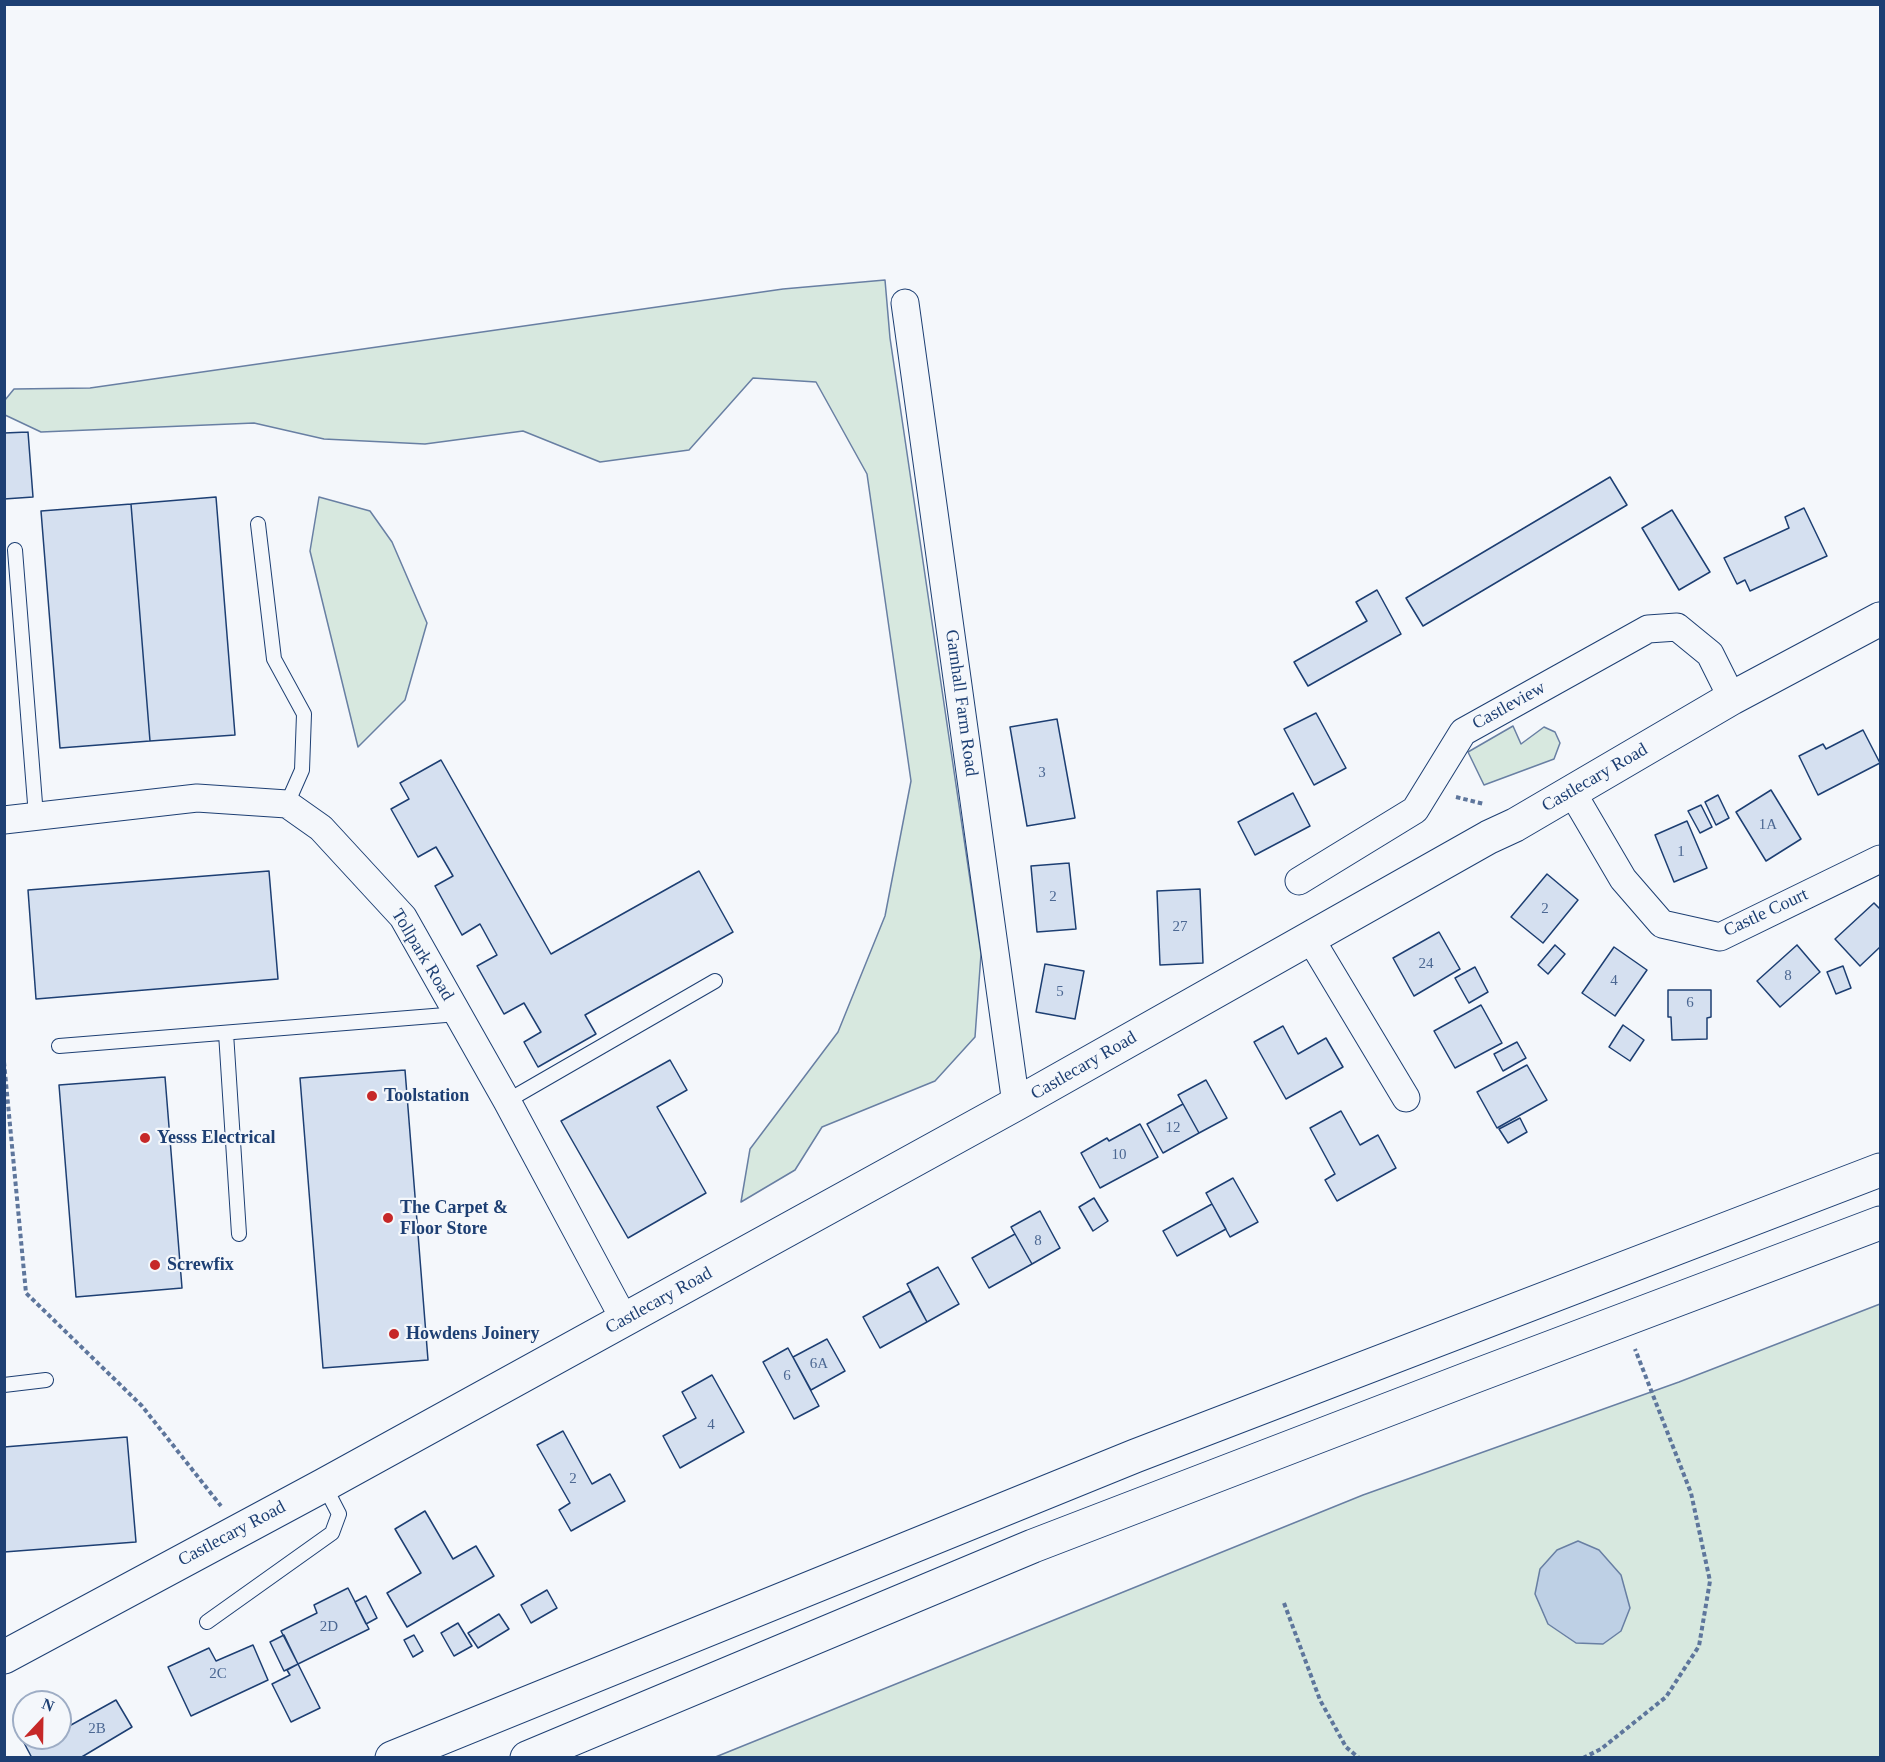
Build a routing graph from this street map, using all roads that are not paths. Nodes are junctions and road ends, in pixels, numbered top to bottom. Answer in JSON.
{"nodes":[{"id":1,"x":905,"y":303,"type":"dead end"},
{"id":2,"x":258,"y":524,"type":"dead end"},
{"id":3,"x":15,"y":550,"type":"dead end"},
{"id":4,"x":1881,"y":619,"type":"edge"},
{"id":5,"x":1732,"y":698,"type":"junction"},
{"id":6,"x":1572,"y":792,"type":"junction"},
{"id":7,"x":287,"y":804,"type":"junction"},
{"id":8,"x":36,"y":816,"type":"junction"},
{"id":9,"x":4,"y":820,"type":"edge"},
{"id":10,"x":1881,"y":859,"type":"edge"},
{"id":11,"x":1299,"y":881,"type":"dead end"},
{"id":12,"x":1310,"y":938,"type":"junction"},
{"id":13,"x":715,"y":981,"type":"dead end"},
{"id":14,"x":458,"y":1014,"type":"junction"},
{"id":15,"x":226,"y":1033,"type":"junction"},
{"id":16,"x":59,"y":1046,"type":"dead end"},
{"id":17,"x":1406,"y":1098,"type":"dead end"},
{"id":18,"x":507,"y":1101,"type":"junction"},
{"id":19,"x":1016,"y":1104,"type":"junction"},
{"id":20,"x":1881,"y":1170,"type":"edge"},
{"id":21,"x":1881,"y":1223,"type":"edge"},
{"id":22,"x":239,"y":1234,"type":"dead end"},
{"id":23,"x":624,"y":1320,"type":"junction"},
{"id":24,"x":46,"y":1380,"type":"dead end"},
{"id":25,"x":4,"y":1385,"type":"edge"},
{"id":26,"x":324,"y":1485,"type":"junction"},
{"id":27,"x":207,"y":1622,"type":"dead end"},
{"id":28,"x":4,"y":1657,"type":"edge"},
{"id":29,"x":392,"y":1758,"type":"edge"},
{"id":30,"x":526,"y":1758,"type":"edge"}],
"edges":[{"from":1,"to":19,"type":"street","name":"Garnhall Farm Road"},
{"from":2,"to":7,"type":"lane"},
{"from":3,"to":8,"type":"lane"},
{"from":4,"to":5,"type":"main road","name":"Castlecary Road"},
{"from":5,"to":6,"type":"main road","name":"Castlecary Road"},
{"from":5,"to":11,"type":"street","name":"Castleview"},
{"from":6,"to":10,"type":"street","name":"Castle Court"},
{"from":6,"to":12,"type":"main road","name":"Castlecary Road"},
{"from":7,"to":8,"type":"street"},
{"from":7,"to":14,"type":"street","name":"Tollpark Road"},
{"from":8,"to":9,"type":"street"},
{"from":12,"to":17,"type":"street"},
{"from":12,"to":19,"type":"main road","name":"Castlecary Road"},
{"from":13,"to":18,"type":"lane"},
{"from":14,"to":15,"type":"lane"},
{"from":14,"to":18,"type":"street","name":"Tollpark Road"},
{"from":15,"to":16,"type":"lane"},
{"from":15,"to":22,"type":"lane"},
{"from":18,"to":23,"type":"street","name":"Tollpark Road"},
{"from":19,"to":23,"type":"main road","name":"Castlecary Road"},
{"from":20,"to":29,"type":"main road"},
{"from":21,"to":30,"type":"main road"},
{"from":23,"to":26,"type":"main road","name":"Castlecary Road"},
{"from":24,"to":25,"type":"lane"},
{"from":26,"to":27,"type":"lane"},
{"from":26,"to":28,"type":"main road","name":"Castlecary Road"}]}
